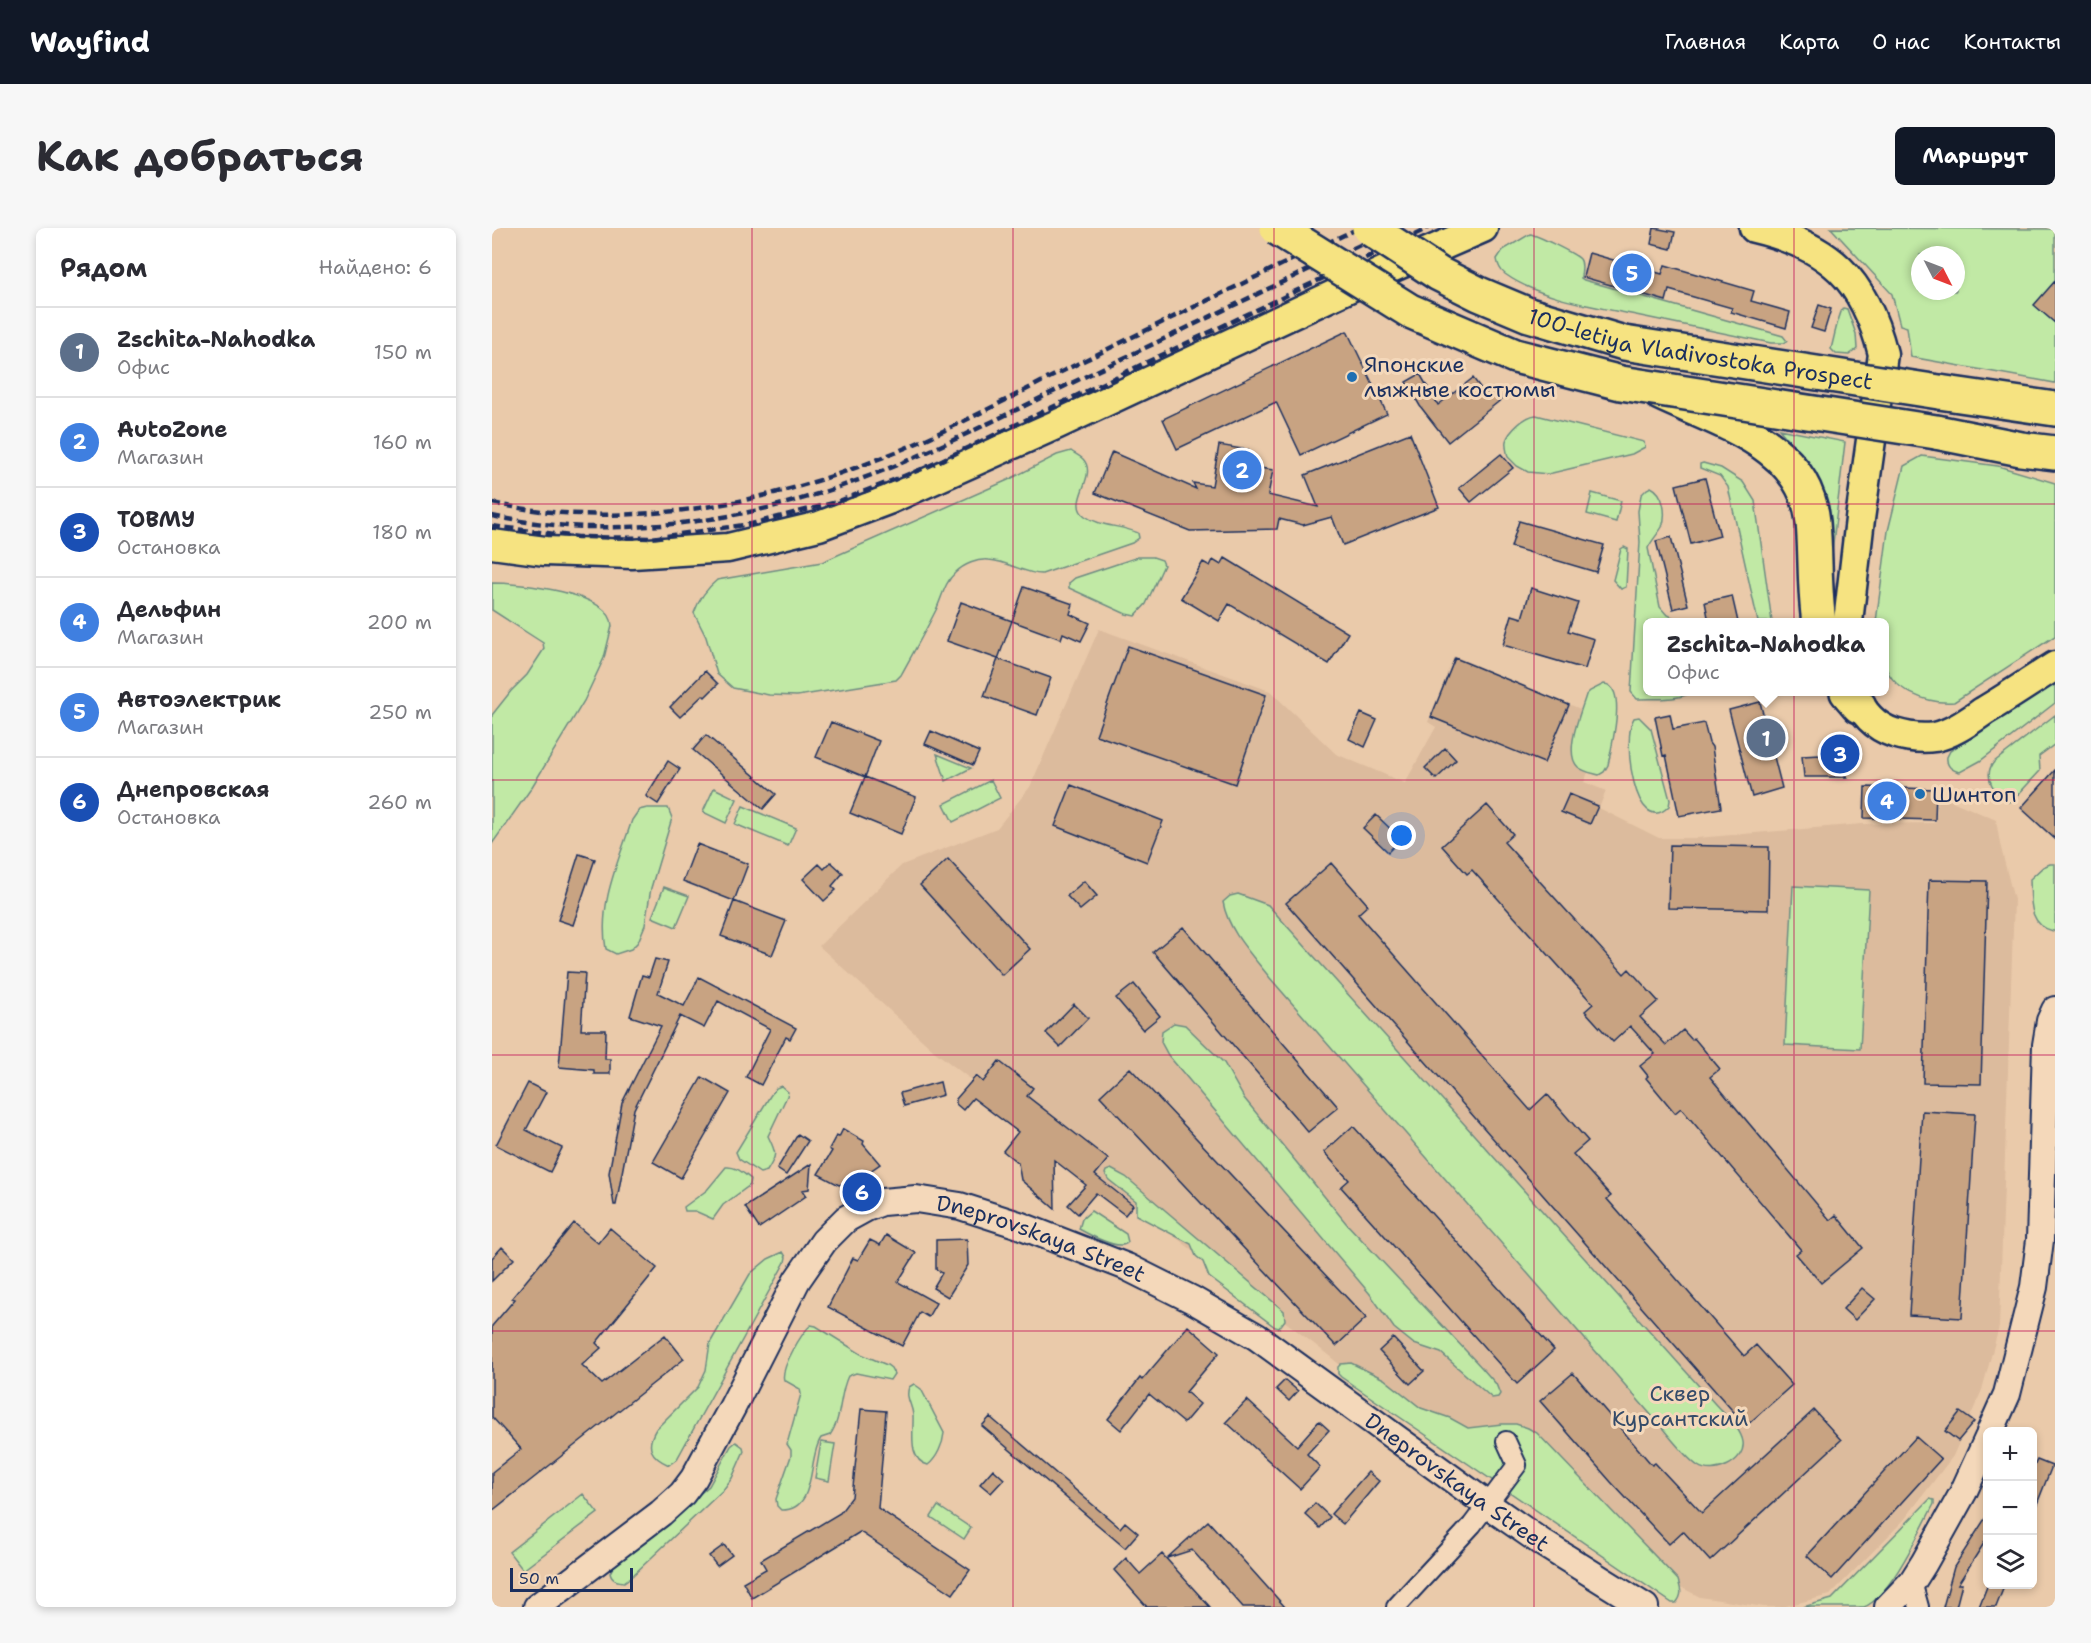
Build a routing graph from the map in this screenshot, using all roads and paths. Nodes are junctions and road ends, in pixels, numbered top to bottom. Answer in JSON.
{"nodes":[{"id":1,"x":1277,"y":228,"type":"edge"},
{"id":2,"x":1369,"y":228,"type":"edge"},
{"id":3,"x":1483,"y":228,"type":"edge"},
{"id":4,"x":1754,"y":228,"type":"edge"},
{"id":5,"x":1651,"y":388,"type":"junction"},
{"id":6,"x":2055,"y":409,"type":"edge"},
{"id":7,"x":2021,"y":449,"type":"junction"},
{"id":8,"x":2055,"y":453,"type":"edge"},
{"id":9,"x":2055,"y":467,"type":"edge"},
{"id":10,"x":492,"y":544,"type":"edge"},
{"id":11,"x":1819,"y":618,"type":"edge"},
{"id":12,"x":1848,"y":618,"type":"edge"},
{"id":13,"x":2055,"y":666,"type":"edge"},
{"id":14,"x":1853,"y":696,"type":"edge"},
{"id":15,"x":2055,"y":1010,"type":"edge"},
{"id":16,"x":1992,"y":1427,"type":"edge"},
{"id":17,"x":1506,"y":1441,"type":"dead end"},
{"id":18,"x":1983,"y":1449,"type":"edge"},
{"id":19,"x":1488,"y":1505,"type":"junction"},
{"id":20,"x":1912,"y":1582,"type":"junction"},
{"id":21,"x":537,"y":1607,"type":"edge"},
{"id":22,"x":1396,"y":1607,"type":"edge"},
{"id":23,"x":1646,"y":1607,"type":"edge"},
{"id":24,"x":1888,"y":1607,"type":"edge"},
{"id":25,"x":1920,"y":1607,"type":"edge"}],
"edges":[{"from":1,"to":5,"type":"highway","bridge":true},
{"from":2,"to":6,"type":"highway","name":"100-letiya Vladivostoka Prospect","bridge":true},
{"from":3,"to":10,"type":"main road"},
{"from":4,"to":12,"type":"main road"},
{"from":5,"to":7,"type":"highway","bridge":true},
{"from":5,"to":11,"type":"highway","bridge":true},
{"from":7,"to":8,"type":"highway"},
{"from":7,"to":9,"type":"highway"},
{"from":13,"to":14,"type":"main road"},
{"from":15,"to":16,"type":"main road"},
{"from":17,"to":19,"type":"street"},
{"from":18,"to":20,"type":"main road"},
{"from":19,"to":21,"type":"main road","name":"Dneprovskaya Street"},
{"from":19,"to":22,"type":"street"},
{"from":19,"to":23,"type":"main road","name":"Dneprovskaya Street"},
{"from":20,"to":24,"type":"main road"},
{"from":20,"to":25,"type":"street"}]}
